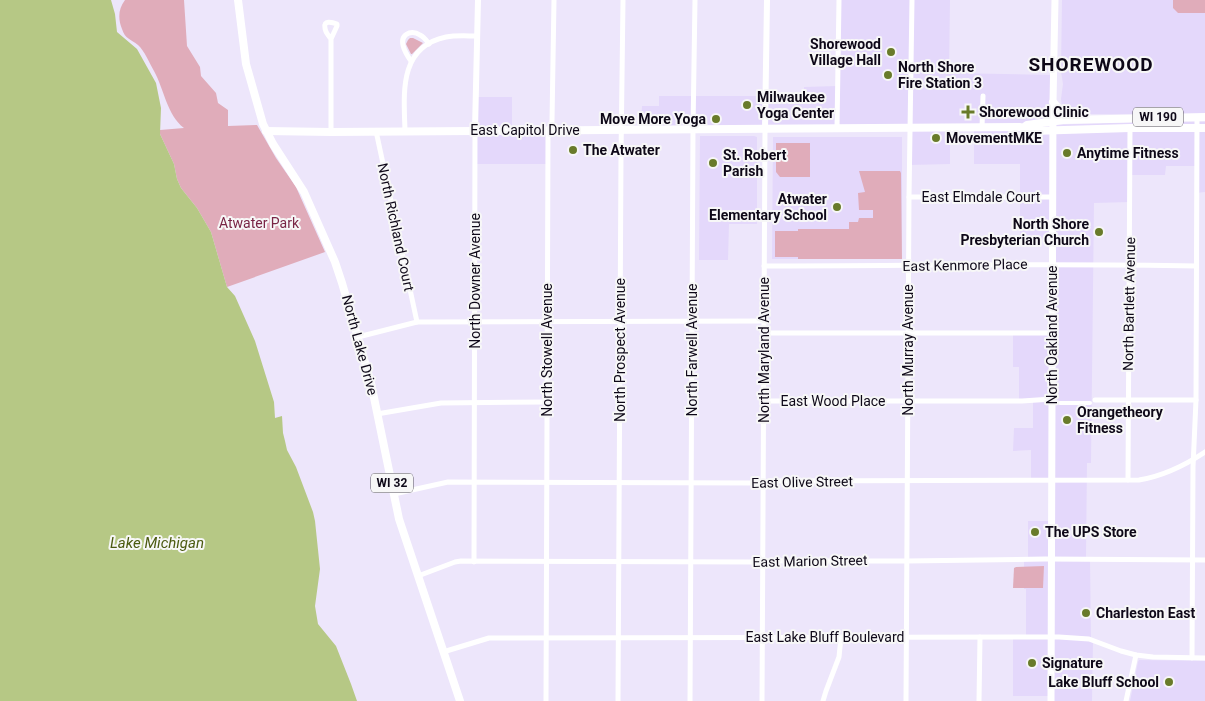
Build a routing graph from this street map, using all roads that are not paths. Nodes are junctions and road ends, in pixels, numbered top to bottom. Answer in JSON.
{"nodes":[{"id":1,"x":238,"y":0,"type":"edge"},
{"id":2,"x":478,"y":0,"type":"edge"},
{"id":3,"x":554,"y":0,"type":"edge"},
{"id":4,"x":623,"y":0,"type":"edge"},
{"id":5,"x":695,"y":0,"type":"edge"},
{"id":6,"x":767,"y":0,"type":"edge"},
{"id":7,"x":839,"y":0,"type":"edge"},
{"id":8,"x":912,"y":0,"type":"edge"},
{"id":9,"x":1055,"y":0,"type":"edge"},
{"id":10,"x":477,"y":36,"type":"junction"},
{"id":11,"x":331,"y":39,"type":"dead end"},
{"id":12,"x":429,"y":44,"type":"junction"},
{"id":13,"x":411,"y":61,"type":"junction"},
{"id":14,"x":983,"y":96,"type":"dead end"},
{"id":15,"x":1053,"y":102,"type":"junction"},
{"id":16,"x":1174,"y":117,"type":"junction"},
{"id":17,"x":1201,"y":117,"type":"edge"},
{"id":18,"x":1119,"y":118,"type":"junction"},
{"id":19,"x":1053,"y":121,"type":"junction"},
{"id":20,"x":837,"y":128,"type":"junction"},
{"id":21,"x":910,"y":128,"type":"junction"},
{"id":22,"x":982,"y":128,"type":"junction"},
{"id":23,"x":1023,"y":128,"type":"junction"},
{"id":24,"x":1130,"y":128,"type":"junction"},
{"id":25,"x":1196,"y":128,"type":"junction"},
{"id":26,"x":1205,"y":128,"type":"edge"},
{"id":27,"x":693,"y":129,"type":"junction"},
{"id":28,"x":765,"y":129,"type":"junction"},
{"id":29,"x":475,"y":130,"type":"junction"},
{"id":30,"x":551,"y":130,"type":"junction"},
{"id":31,"x":621,"y":130,"type":"junction"},
{"id":32,"x":1053,"y":130,"type":"junction"},
{"id":33,"x":266,"y":131,"type":"junction"},
{"id":34,"x":405,"y":131,"type":"junction"},
{"id":35,"x":331,"y":132,"type":"junction"},
{"id":36,"x":376,"y":132,"type":"junction"},
{"id":37,"x":909,"y":197,"type":"junction"},
{"id":38,"x":1053,"y":197,"type":"junction"},
{"id":39,"x":1052,"y":264,"type":"junction"},
{"id":40,"x":1130,"y":265,"type":"junction"},
{"id":41,"x":764,"y":266,"type":"junction"},
{"id":42,"x":908,"y":266,"type":"junction"},
{"id":43,"x":1196,"y":266,"type":"junction"},
{"id":44,"x":475,"y":321,"type":"junction"},
{"id":45,"x":547,"y":321,"type":"junction"},
{"id":46,"x":620,"y":321,"type":"junction"},
{"id":47,"x":692,"y":321,"type":"junction"},
{"id":48,"x":764,"y":321,"type":"junction"},
{"id":49,"x":417,"y":322,"type":"junction"},
{"id":50,"x":764,"y":333,"type":"junction"},
{"id":51,"x":908,"y":333,"type":"junction"},
{"id":52,"x":1053,"y":333,"type":"junction"},
{"id":53,"x":358,"y":338,"type":"junction"},
{"id":54,"x":1052,"y":399,"type":"junction"},
{"id":55,"x":908,"y":400,"type":"junction"},
{"id":56,"x":1095,"y":400,"type":"dead end"},
{"id":57,"x":1128,"y":400,"type":"junction"},
{"id":58,"x":1196,"y":400,"type":"junction"},
{"id":59,"x":764,"y":401,"type":"junction"},
{"id":60,"x":474,"y":402,"type":"junction"},
{"id":61,"x":546,"y":402,"type":"junction"},
{"id":62,"x":1060,"y":403,"type":"dead end"},
{"id":63,"x":1090,"y":404,"type":"dead end"},
{"id":64,"x":378,"y":414,"type":"junction"},
{"id":65,"x":1205,"y":452,"type":"edge"},
{"id":66,"x":1193,"y":460,"type":"junction"},
{"id":67,"x":1052,"y":480,"type":"junction"},
{"id":68,"x":1128,"y":480,"type":"junction"},
{"id":69,"x":908,"y":481,"type":"junction"},
{"id":70,"x":475,"y":482,"type":"junction"},
{"id":71,"x":546,"y":482,"type":"junction"},
{"id":72,"x":619,"y":482,"type":"junction"},
{"id":73,"x":692,"y":482,"type":"junction"},
{"id":74,"x":763,"y":482,"type":"junction"},
{"id":75,"x":394,"y":494,"type":"junction"},
{"id":76,"x":1052,"y":559,"type":"junction"},
{"id":77,"x":907,"y":560,"type":"junction"},
{"id":78,"x":1192,"y":560,"type":"junction"},
{"id":79,"x":1205,"y":560,"type":"edge"},
{"id":80,"x":763,"y":561,"type":"junction"},
{"id":81,"x":474,"y":562,"type":"junction"},
{"id":82,"x":546,"y":562,"type":"junction"},
{"id":83,"x":619,"y":562,"type":"junction"},
{"id":84,"x":691,"y":562,"type":"junction"},
{"id":85,"x":418,"y":576,"type":"junction"},
{"id":86,"x":1051,"y":636,"type":"junction"},
{"id":87,"x":690,"y":637,"type":"junction"},
{"id":88,"x":763,"y":637,"type":"junction"},
{"id":89,"x":841,"y":637,"type":"junction"},
{"id":90,"x":907,"y":637,"type":"junction"},
{"id":91,"x":980,"y":637,"type":"junction"},
{"id":92,"x":546,"y":638,"type":"junction"},
{"id":93,"x":618,"y":638,"type":"junction"},
{"id":94,"x":443,"y":652,"type":"junction"},
{"id":95,"x":1136,"y":655,"type":"junction"},
{"id":96,"x":1192,"y":658,"type":"junction"},
{"id":97,"x":1205,"y":658,"type":"edge"},
{"id":98,"x":460,"y":701,"type":"edge"},
{"id":99,"x":546,"y":701,"type":"edge"},
{"id":100,"x":618,"y":701,"type":"edge"},
{"id":101,"x":690,"y":701,"type":"edge"},
{"id":102,"x":762,"y":701,"type":"edge"},
{"id":103,"x":823,"y":701,"type":"edge"},
{"id":104,"x":906,"y":701,"type":"edge"},
{"id":105,"x":979,"y":701,"type":"edge"},
{"id":106,"x":1051,"y":701,"type":"edge"},
{"id":107,"x":1126,"y":701,"type":"edge"}],
"edges":[{"from":1,"to":33,"type":"main road","name":"North Lake Drive","number":"WI 32"},
{"from":2,"to":10,"type":"street","name":"North Downer Avenue"},
{"from":3,"to":30,"type":"street","name":"North Stowell Avenue"},
{"from":4,"to":31,"type":"street","name":"North Prospect Avenue"},
{"from":5,"to":27,"type":"street","name":"North Farwell Avenue"},
{"from":6,"to":28,"type":"street","name":"North Maryland Avenue"},
{"from":7,"to":20,"type":"street"},
{"from":8,"to":21,"type":"street","name":"North Murray Avenue"},
{"from":9,"to":15,"type":"main road","name":"North Oakland Avenue"},
{"from":10,"to":12,"type":"street"},
{"from":10,"to":29,"type":"street","name":"North Downer Avenue"},
{"from":11,"to":35,"type":"street"},
{"from":12,"to":13,"type":"street"},
{"from":12,"to":13,"type":"street"},
{"from":13,"to":34,"type":"street"},
{"from":14,"to":22,"type":"street"},
{"from":15,"to":18,"type":"main road"},
{"from":15,"to":19,"type":"main road","name":"North Oakland Avenue"},
{"from":16,"to":17,"type":"main road","name":"East Capitol Drive","number":"WI 190"},
{"from":16,"to":18,"type":"main road","name":"East Capitol Drive","number":"WI 190"},
{"from":16,"to":24,"type":"main road"},
{"from":17,"to":25,"type":"street"},
{"from":18,"to":19,"type":"main road","name":"East Capitol Drive","number":"WI 190"},
{"from":19,"to":23,"type":"main road","name":"East Capitol Drive","number":"WI 190"},
{"from":19,"to":32,"type":"main road","name":"North Oakland Avenue"},
{"from":20,"to":21,"type":"main road","name":"East Capitol Drive","number":"WI 190"},
{"from":20,"to":28,"type":"main road","name":"East Capitol Drive","number":"WI 190"},
{"from":21,"to":22,"type":"main road","name":"East Capitol Drive","number":"WI 190"},
{"from":21,"to":37,"type":"street","name":"North Murray Avenue"},
{"from":22,"to":23,"type":"main road","name":"East Capitol Drive","number":"WI 190"},
{"from":23,"to":32,"type":"main road","name":"East Capitol Drive","number":"WI 190"},
{"from":24,"to":25,"type":"main road","name":"East Capitol Drive","number":"WI 190"},
{"from":24,"to":32,"type":"main road","name":"East Capitol Drive","number":"WI 190"},
{"from":24,"to":40,"type":"street","name":"North Bartlett Avenue"},
{"from":25,"to":26,"type":"main road","name":"East Capitol Drive","number":"WI 190"},
{"from":25,"to":43,"type":"street"},
{"from":27,"to":28,"type":"main road","name":"East Capitol Drive","number":"WI 190"},
{"from":27,"to":31,"type":"main road","name":"East Capitol Drive","number":"WI 190"},
{"from":27,"to":47,"type":"street","name":"North Farwell Avenue"},
{"from":28,"to":41,"type":"street","name":"North Maryland Avenue"},
{"from":29,"to":30,"type":"main road","name":"East Capitol Drive","number":"WI 190"},
{"from":29,"to":34,"type":"main road","name":"East Capitol Drive","number":"WI 190"},
{"from":29,"to":44,"type":"street","name":"North Downer Avenue"},
{"from":30,"to":31,"type":"main road","name":"East Capitol Drive","number":"WI 190"},
{"from":30,"to":45,"type":"street","name":"North Stowell Avenue"},
{"from":31,"to":46,"type":"street","name":"North Prospect Avenue"},
{"from":32,"to":38,"type":"main road","name":"North Oakland Avenue"},
{"from":33,"to":35,"type":"main road","name":"East Capitol Drive","number":"WI 190"},
{"from":33,"to":53,"type":"main road","name":"North Lake Drive","number":"WI 32"},
{"from":34,"to":36,"type":"main road","name":"East Capitol Drive","number":"WI 190"},
{"from":35,"to":36,"type":"main road","name":"East Capitol Drive","number":"WI 190"},
{"from":36,"to":49,"type":"street","name":"North Richland Court"},
{"from":37,"to":38,"type":"street","name":"East Elmdale Court"},
{"from":37,"to":42,"type":"street","name":"North Murray Avenue"},
{"from":38,"to":39,"type":"main road","name":"North Oakland Avenue"},
{"from":39,"to":40,"type":"street","name":"East Kenmore Place"},
{"from":39,"to":42,"type":"street","name":"East Kenmore Place"},
{"from":39,"to":52,"type":"main road","name":"North Oakland Avenue"},
{"from":40,"to":43,"type":"street","name":"East Kenmore Place"},
{"from":40,"to":57,"type":"street","name":"North Bartlett Avenue"},
{"from":41,"to":42,"type":"street","name":"East Kenmore Place"},
{"from":41,"to":48,"type":"street","name":"North Maryland Avenue"},
{"from":42,"to":51,"type":"street","name":"North Murray Avenue"},
{"from":43,"to":58,"type":"street"},
{"from":44,"to":45,"type":"street"},
{"from":44,"to":49,"type":"street"},
{"from":44,"to":60,"type":"street","name":"North Downer Avenue"},
{"from":45,"to":46,"type":"street"},
{"from":45,"to":61,"type":"street","name":"North Stowell Avenue"},
{"from":46,"to":47,"type":"street"},
{"from":46,"to":72,"type":"street","name":"North Prospect Avenue"},
{"from":47,"to":48,"type":"street"},
{"from":47,"to":73,"type":"street","name":"North Farwell Avenue"},
{"from":48,"to":50,"type":"street","name":"North Maryland Avenue"},
{"from":49,"to":53,"type":"street"},
{"from":50,"to":51,"type":"street"},
{"from":50,"to":59,"type":"street","name":"North Maryland Avenue"},
{"from":51,"to":52,"type":"street"},
{"from":51,"to":55,"type":"street","name":"North Murray Avenue"},
{"from":52,"to":54,"type":"main road","name":"North Oakland Avenue"},
{"from":53,"to":64,"type":"main road","name":"North Lake Drive","number":"WI 32"},
{"from":54,"to":55,"type":"street","name":"East Wood Place"},
{"from":54,"to":67,"type":"main road","name":"North Oakland Avenue"},
{"from":55,"to":59,"type":"street","name":"East Wood Place"},
{"from":55,"to":69,"type":"street","name":"North Murray Avenue"},
{"from":56,"to":57,"type":"street"},
{"from":57,"to":58,"type":"street"},
{"from":57,"to":68,"type":"street","name":"North Bartlett Avenue"},
{"from":58,"to":66,"type":"street"},
{"from":59,"to":74,"type":"street","name":"North Maryland Avenue"},
{"from":60,"to":61,"type":"street"},
{"from":60,"to":64,"type":"street"},
{"from":60,"to":70,"type":"street","name":"North Downer Avenue"},
{"from":61,"to":71,"type":"street","name":"North Stowell Avenue"},
{"from":62,"to":63,"type":"street"},
{"from":64,"to":75,"type":"main road","name":"North Lake Drive","number":"WI 32"},
{"from":65,"to":66,"type":"street","name":"East Olive Street"},
{"from":66,"to":68,"type":"street","name":"East Olive Street"},
{"from":66,"to":78,"type":"street"},
{"from":67,"to":68,"type":"street","name":"East Olive Street"},
{"from":67,"to":69,"type":"street","name":"East Olive Street"},
{"from":67,"to":76,"type":"main road","name":"North Oakland Avenue"},
{"from":69,"to":74,"type":"street","name":"East Olive Street"},
{"from":69,"to":77,"type":"street","name":"North Murray Avenue"},
{"from":70,"to":71,"type":"street","name":"East Olive Street"},
{"from":70,"to":75,"type":"street","name":"East Olive Street"},
{"from":70,"to":81,"type":"street","name":"North Downer Avenue"},
{"from":71,"to":72,"type":"street","name":"East Olive Street"},
{"from":71,"to":82,"type":"street","name":"North Stowell Avenue"},
{"from":72,"to":73,"type":"street","name":"East Olive Street"},
{"from":72,"to":83,"type":"street","name":"North Prospect Avenue"},
{"from":73,"to":74,"type":"street","name":"East Olive Street"},
{"from":73,"to":84,"type":"street","name":"North Farwell Avenue"},
{"from":74,"to":80,"type":"street","name":"North Maryland Avenue"},
{"from":75,"to":85,"type":"main road","name":"North Lake Drive","number":"WI 32"},
{"from":76,"to":77,"type":"street","name":"East Marion Street"},
{"from":76,"to":78,"type":"street","name":"East Marion Street"},
{"from":76,"to":86,"type":"main road","name":"North Oakland Avenue"},
{"from":77,"to":80,"type":"street","name":"East Marion Street"},
{"from":77,"to":90,"type":"street","name":"North Murray Avenue"},
{"from":78,"to":79,"type":"street","name":"East Marion Street"},
{"from":78,"to":96,"type":"street"},
{"from":80,"to":84,"type":"street","name":"East Marion Street"},
{"from":80,"to":88,"type":"street","name":"North Maryland Avenue"},
{"from":81,"to":82,"type":"street","name":"East Marion Street"},
{"from":81,"to":85,"type":"street","name":"East Marion Street"},
{"from":82,"to":83,"type":"street","name":"East Marion Street"},
{"from":82,"to":92,"type":"street","name":"North Stowell Avenue"},
{"from":83,"to":84,"type":"street","name":"East Marion Street"},
{"from":83,"to":93,"type":"street","name":"North Prospect Avenue"},
{"from":84,"to":87,"type":"street","name":"North Farwell Avenue"},
{"from":85,"to":94,"type":"main road","name":"North Lake Drive","number":"WI 32"},
{"from":86,"to":91,"type":"street","name":"East Lake Bluff Boulevard"},
{"from":86,"to":95,"type":"street","name":"East Lake Bluff Boulevard"},
{"from":86,"to":106,"type":"main road","name":"North Oakland Avenue"},
{"from":87,"to":88,"type":"street","name":"East Lake Bluff Boulevard"},
{"from":87,"to":93,"type":"street","name":"East Lake Bluff Boulevard"},
{"from":87,"to":101,"type":"street","name":"North Farwell Avenue"},
{"from":88,"to":89,"type":"street","name":"East Lake Bluff Boulevard"},
{"from":88,"to":102,"type":"street","name":"North Maryland Avenue"},
{"from":89,"to":90,"type":"street","name":"East Lake Bluff Boulevard"},
{"from":89,"to":103,"type":"street"},
{"from":90,"to":91,"type":"street","name":"East Lake Bluff Boulevard"},
{"from":90,"to":104,"type":"street","name":"North Murray Avenue"},
{"from":91,"to":105,"type":"street"},
{"from":92,"to":93,"type":"street","name":"East Lake Bluff Boulevard"},
{"from":92,"to":94,"type":"street","name":"East Lake Bluff Boulevard"},
{"from":92,"to":99,"type":"street","name":"North Stowell Avenue"},
{"from":93,"to":100,"type":"street","name":"North Prospect Avenue"},
{"from":94,"to":98,"type":"main road","name":"North Lake Drive","number":"WI 32"},
{"from":95,"to":96,"type":"street","name":"East Lake Bluff Boulevard"},
{"from":95,"to":107,"type":"street"},
{"from":96,"to":97,"type":"street","name":"East Lake Bluff Boulevard"}]}
